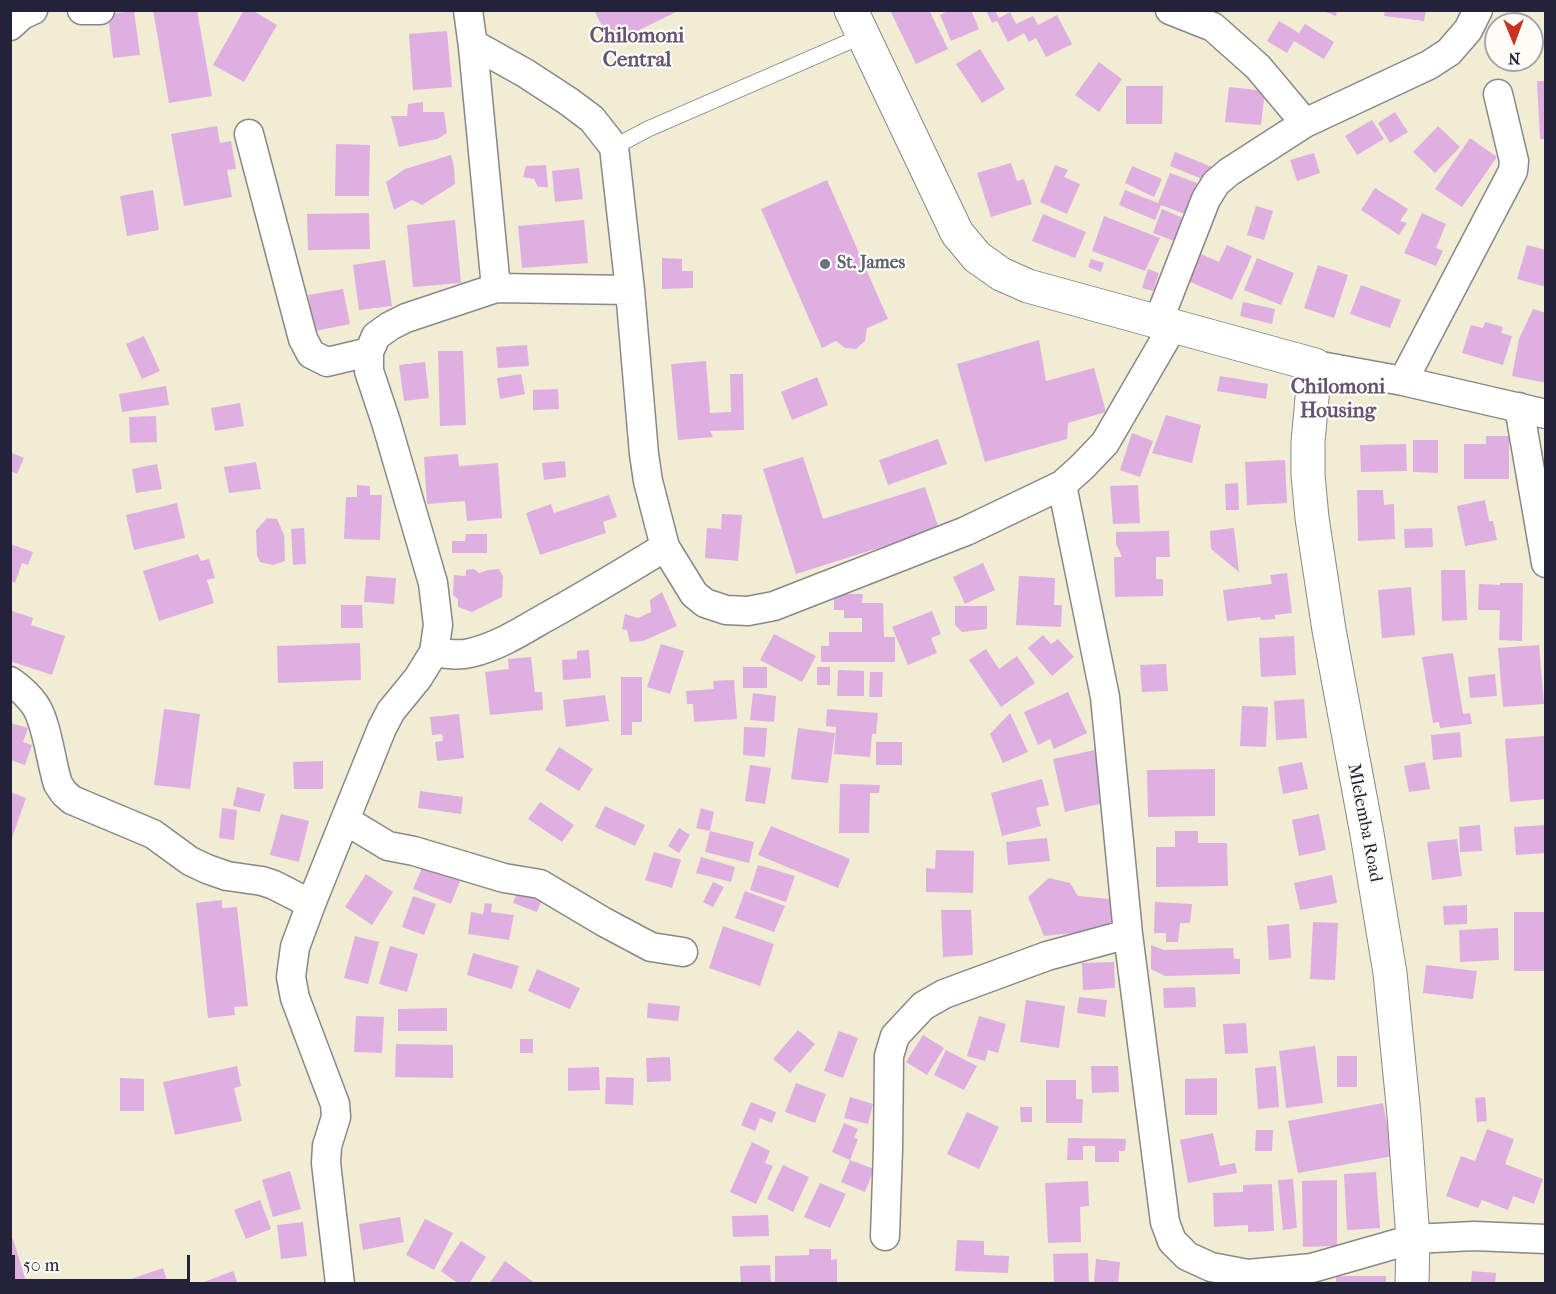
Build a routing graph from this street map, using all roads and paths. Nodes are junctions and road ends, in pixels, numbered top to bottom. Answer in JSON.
{"nodes":[{"id":1,"x":33,"y":10,"type":"edge"},
{"id":2,"x":82,"y":10,"type":"edge"},
{"id":3,"x":100,"y":10,"type":"edge"},
{"id":4,"x":468,"y":10,"type":"edge"},
{"id":5,"x":1170,"y":10,"type":"edge"},
{"id":6,"x":1478,"y":10,"type":"edge"},
{"id":7,"x":1215,"y":19,"type":"edge"},
{"id":8,"x":857,"y":23,"type":"edge"},
{"id":9,"x":10,"y":26,"type":"edge"},
{"id":10,"x":473,"y":44,"type":"junction"},
{"id":11,"x":1498,"y":94,"type":"dead end"},
{"id":12,"x":1305,"y":123,"type":"junction"},
{"id":13,"x":249,"y":134,"type":"dead end"},
{"id":14,"x":614,"y":147,"type":"junction"},
{"id":15,"x":496,"y":288,"type":"junction"},
{"id":16,"x":630,"y":290,"type":"junction"},
{"id":17,"x":1165,"y":324,"type":"junction"},
{"id":18,"x":369,"y":352,"type":"junction"},
{"id":19,"x":1315,"y":365,"type":"junction"},
{"id":20,"x":1403,"y":381,"type":"junction"},
{"id":21,"x":1532,"y":410,"type":"edge"},
{"id":22,"x":1062,"y":485,"type":"junction"},
{"id":23,"x":665,"y":547,"type":"junction"},
{"id":24,"x":1545,"y":563,"type":"edge"},
{"id":25,"x":434,"y":652,"type":"junction"},
{"id":26,"x":10,"y":681,"type":"edge"},
{"id":27,"x":345,"y":820,"type":"junction"},
{"id":28,"x":311,"y":904,"type":"junction"},
{"id":29,"x":1128,"y":934,"type":"junction"},
{"id":30,"x":683,"y":952,"type":"dead end"},
{"id":31,"x":885,"y":1236,"type":"dead end"},
{"id":32,"x":1413,"y":1239,"type":"junction"},
{"id":33,"x":1545,"y":1239,"type":"edge"},
{"id":34,"x":340,"y":1284,"type":"edge"},
{"id":35,"x":1412,"y":1284,"type":"edge"}],
"edges":[{"from":1,"to":9,"type":"street"},
{"from":2,"to":3,"type":"street"},
{"from":4,"to":10,"type":"street"},
{"from":5,"to":7,"type":"street"},
{"from":6,"to":12,"type":"street"},
{"from":7,"to":12,"type":"street"},
{"from":8,"to":14,"type":"lane"},
{"from":8,"to":17,"type":"street"},
{"from":10,"to":14,"type":"street"},
{"from":10,"to":15,"type":"street"},
{"from":11,"to":20,"type":"street"},
{"from":12,"to":17,"type":"street"},
{"from":13,"to":18,"type":"street"},
{"from":14,"to":16,"type":"street"},
{"from":15,"to":16,"type":"street"},
{"from":15,"to":18,"type":"street"},
{"from":16,"to":23,"type":"street"},
{"from":17,"to":19,"type":"street"},
{"from":17,"to":22,"type":"street"},
{"from":18,"to":25,"type":"street"},
{"from":19,"to":20,"type":"street"},
{"from":19,"to":32,"type":"street","name":"Mlelemba Road"},
{"from":20,"to":21,"type":"street"},
{"from":21,"to":24,"type":"street"},
{"from":22,"to":23,"type":"street"},
{"from":22,"to":29,"type":"street"},
{"from":23,"to":25,"type":"street"},
{"from":25,"to":27,"type":"street"},
{"from":26,"to":28,"type":"street"},
{"from":27,"to":28,"type":"street"},
{"from":27,"to":30,"type":"street"},
{"from":28,"to":34,"type":"street"},
{"from":29,"to":31,"type":"street"},
{"from":29,"to":32,"type":"street"},
{"from":32,"to":33,"type":"street"},
{"from":32,"to":35,"type":"street","name":"Mlelemba Road"}]}
